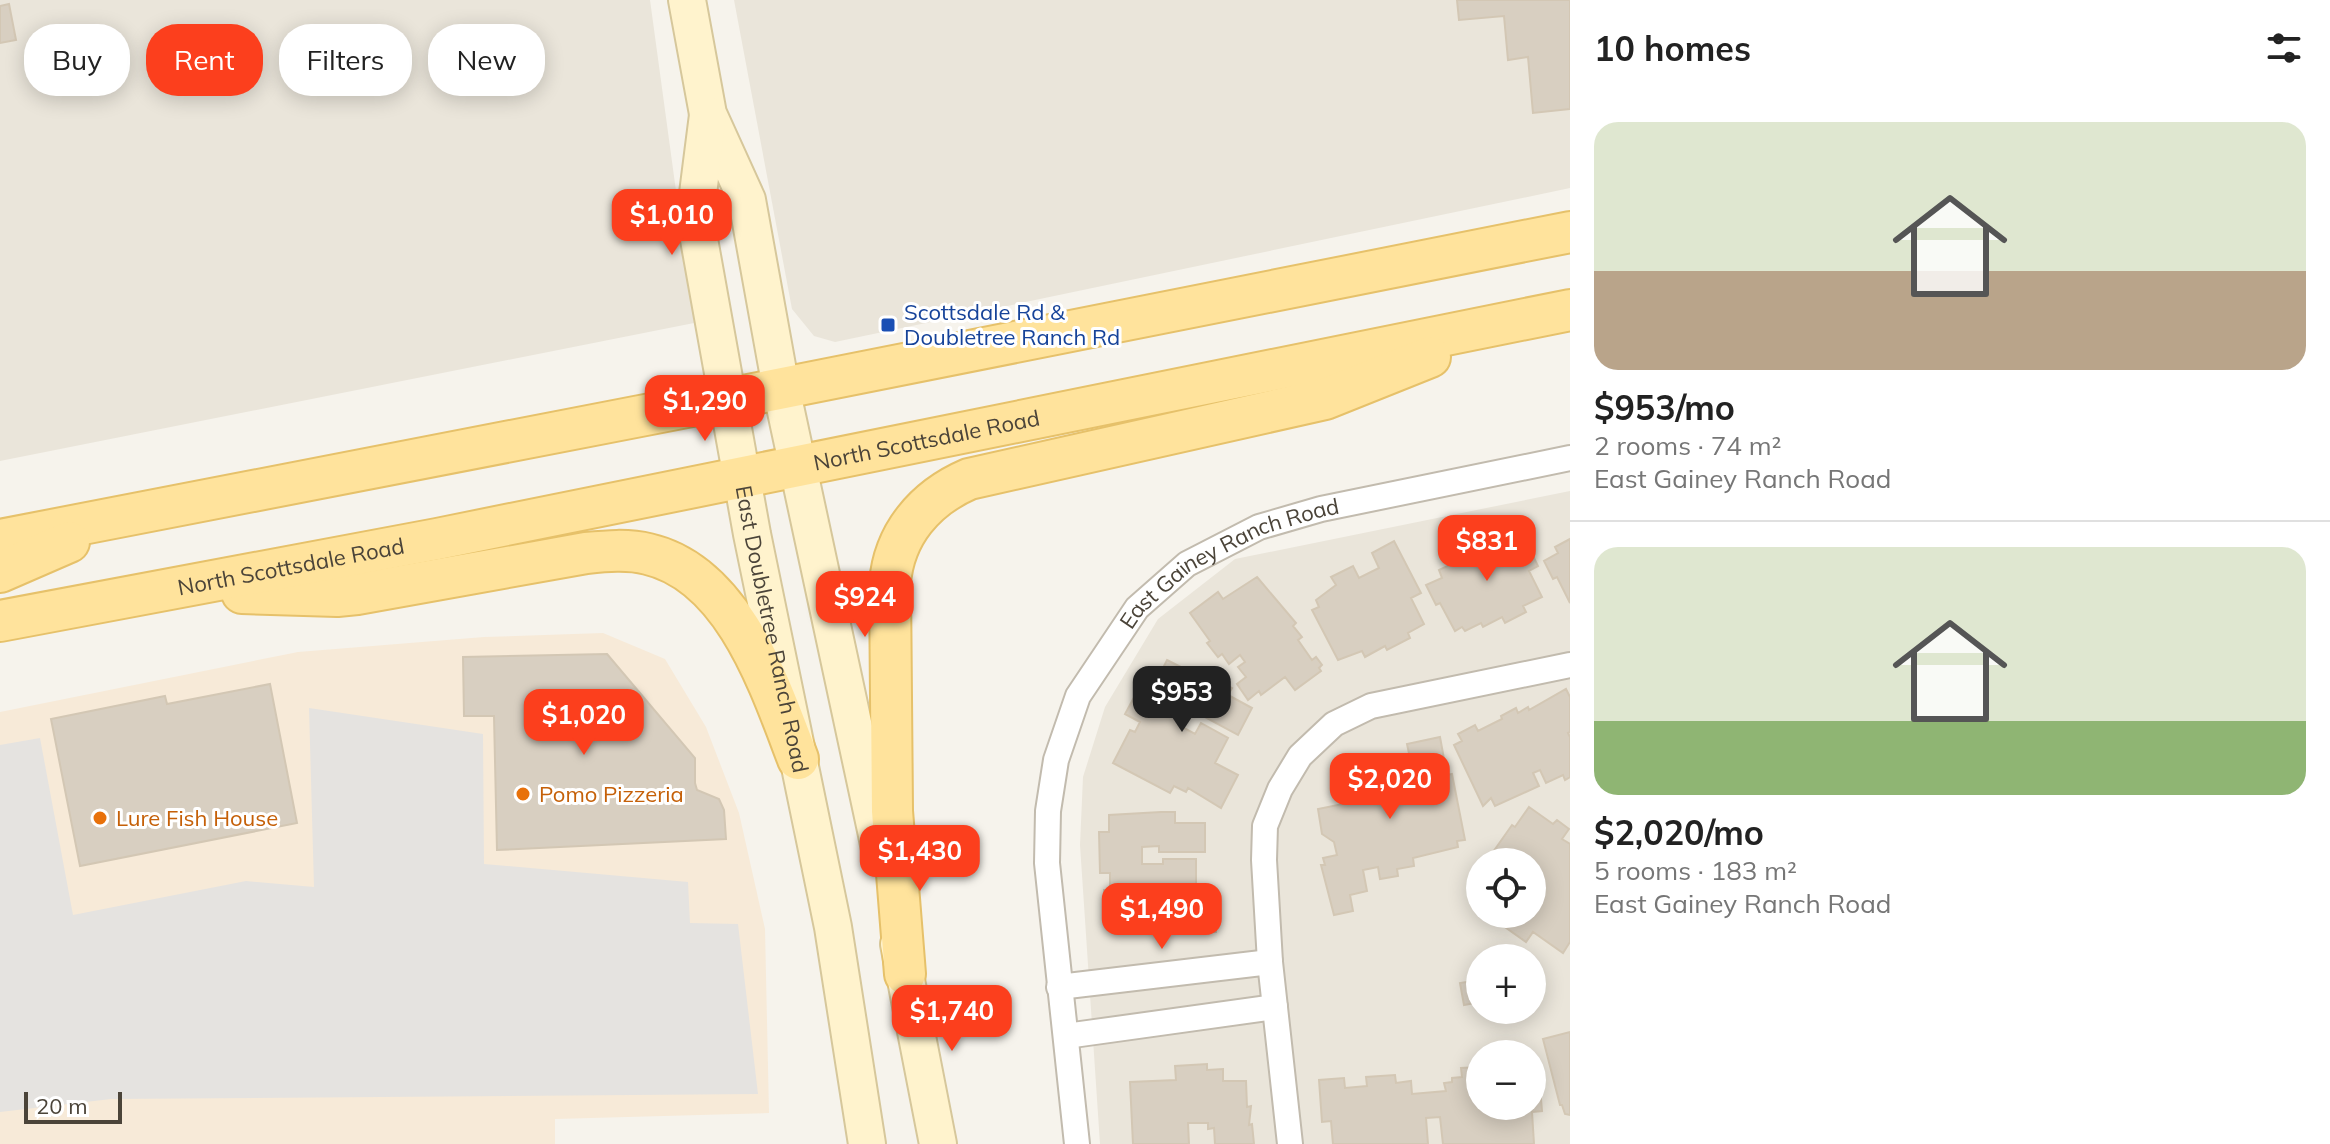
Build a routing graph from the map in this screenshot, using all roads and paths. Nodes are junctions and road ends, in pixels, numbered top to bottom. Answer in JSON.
{"nodes":[{"id":1,"x":687,"y":0,"type":"edge"},
{"id":2,"x":708,"y":114,"type":"junction"},
{"id":3,"x":1570,"y":232,"type":"edge"},
{"id":4,"x":1570,"y":310,"type":"edge"},
{"id":5,"x":1525,"y":319,"type":"junction"},
{"id":6,"x":781,"y":388,"type":"junction"},
{"id":7,"x":728,"y":399,"type":"junction"},
{"id":8,"x":1570,"y":458,"type":"edge"},
{"id":9,"x":797,"y":465,"type":"junction"},
{"id":10,"x":742,"y":477,"type":"junction"},
{"id":11,"x":135,"y":514,"type":"junction"},
{"id":12,"x":0,"y":540,"type":"edge"},
{"id":13,"x":0,"y":572,"type":"edge"},
{"id":14,"x":154,"y":593,"type":"junction"},
{"id":15,"x":0,"y":621,"type":"edge"},
{"id":16,"x":1570,"y":665,"type":"edge"},
{"id":17,"x":798,"y":759,"type":"junction"},
{"id":18,"x":1270,"y":962,"type":"junction"},
{"id":19,"x":905,"y":974,"type":"junction"},
{"id":20,"x":1059,"y":987,"type":"junction"},
{"id":21,"x":1275,"y":1007,"type":"junction"},
{"id":22,"x":1066,"y":1036,"type":"junction"},
{"id":23,"x":867,"y":1144,"type":"edge"},
{"id":24,"x":938,"y":1144,"type":"edge"},
{"id":25,"x":1077,"y":1144,"type":"edge"},
{"id":26,"x":1290,"y":1144,"type":"edge"}],
"edges":[{"from":1,"to":2,"type":"main road","name":"East Doubletree Ranch Road"},
{"from":2,"to":6,"type":"main road","name":"East Doubletree Ranch Road"},
{"from":2,"to":7,"type":"main road","name":"East Doubletree Ranch Road"},
{"from":3,"to":6,"type":"main road"},
{"from":4,"to":5,"type":"main road","name":"North Scottsdale Road"},
{"from":5,"to":9,"type":"main road","name":"North Scottsdale Road"},
{"from":5,"to":19,"type":"main road"},
{"from":6,"to":7,"type":"main road"},
{"from":6,"to":9,"type":"main road","name":"East Doubletree Ranch Road"},
{"from":7,"to":10,"type":"main road","name":"East Doubletree Ranch Road"},
{"from":7,"to":11,"type":"main road"},
{"from":8,"to":20,"type":"street","name":"East Gainey Ranch Road"},
{"from":9,"to":10,"type":"main road","name":"North Scottsdale Road"},
{"from":9,"to":19,"type":"main road","name":"East Doubletree Ranch Road"},
{"from":10,"to":14,"type":"main road","name":"North Scottsdale Road"},
{"from":10,"to":17,"type":"main road","name":"East Doubletree Ranch Road"},
{"from":11,"to":12,"type":"main road"},
{"from":11,"to":13,"type":"main road"},
{"from":14,"to":15,"type":"main road","name":"North Scottsdale Road"},
{"from":14,"to":17,"type":"main road"},
{"from":16,"to":18,"type":"street"},
{"from":17,"to":23,"type":"main road","name":"East Doubletree Ranch Road"},
{"from":18,"to":20,"type":"street"},
{"from":18,"to":21,"type":"street"},
{"from":19,"to":24,"type":"main road","name":"East Doubletree Ranch Road"},
{"from":20,"to":22,"type":"street","name":"East Gainey Ranch Road"},
{"from":21,"to":22,"type":"street"},
{"from":21,"to":26,"type":"street"},
{"from":22,"to":25,"type":"street","name":"East Gainey Ranch Road"}]}
